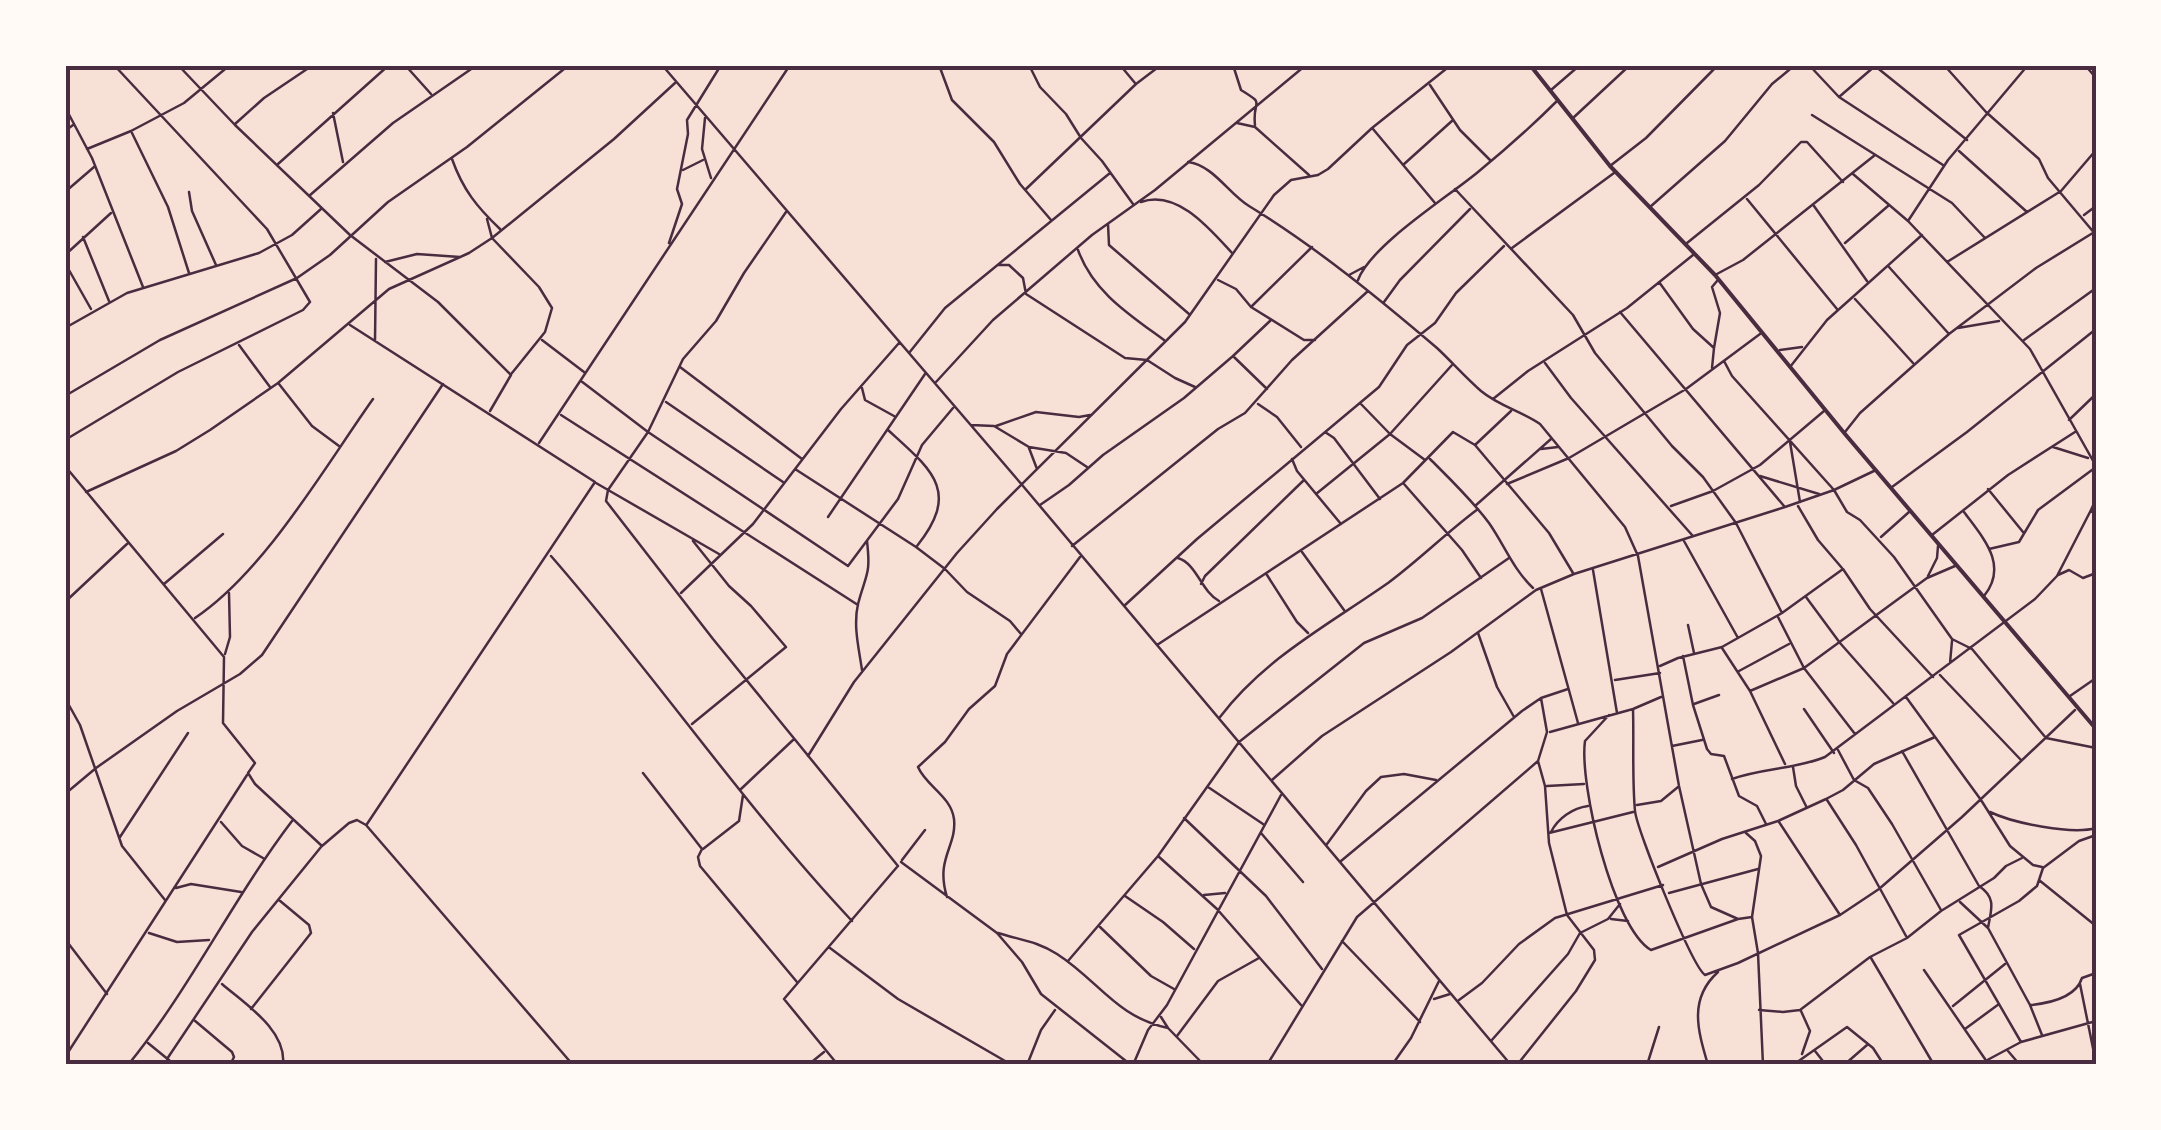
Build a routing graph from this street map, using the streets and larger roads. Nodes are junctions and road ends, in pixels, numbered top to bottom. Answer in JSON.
{"nodes":[{"id":1,"x":114,"y":65,"type":"edge"},
{"id":2,"x":178,"y":65,"type":"edge"},
{"id":3,"x":230,"y":65,"type":"edge"},
{"id":4,"x":313,"y":65,"type":"edge"},
{"id":5,"x":389,"y":65,"type":"edge"},
{"id":6,"x":405,"y":65,"type":"edge"},
{"id":7,"x":477,"y":65,"type":"edge"},
{"id":8,"x":569,"y":65,"type":"edge"},
{"id":9,"x":662,"y":65,"type":"edge"},
{"id":10,"x":721,"y":65,"type":"edge"},
{"id":11,"x":790,"y":65,"type":"edge"},
{"id":12,"x":940,"y":65,"type":"edge"},
{"id":13,"x":1029,"y":65,"type":"edge"},
{"id":14,"x":1120,"y":65,"type":"edge"},
{"id":15,"x":1160,"y":65,"type":"edge"},
{"id":16,"x":1234,"y":65,"type":"edge"},
{"id":17,"x":1246,"y":65,"type":"edge"},
{"id":18,"x":1306,"y":65,"type":"edge"},
{"id":19,"x":1450,"y":65,"type":"edge"},
{"id":20,"x":1530,"y":65,"type":"edge"},
{"id":21,"x":1580,"y":65,"type":"edge"},
{"id":22,"x":1630,"y":65,"type":"edge"},
{"id":23,"x":1718,"y":65,"type":"edge"},
{"id":24,"x":1795,"y":65,"type":"edge"},
{"id":25,"x":1809,"y":65,"type":"edge"},
{"id":26,"x":1876,"y":65,"type":"edge"},
{"id":27,"x":1944,"y":65,"type":"edge"},
{"id":28,"x":2028,"y":65,"type":"edge"},
{"id":29,"x":2085,"y":65,"type":"edge"},
{"id":30,"x":2096,"y":78,"type":"edge"},
{"id":31,"x":676,"y":82,"type":"junction"},
{"id":32,"x":1429,"y":83,"type":"junction"},
{"id":33,"x":1136,"y":84,"type":"junction"},
{"id":34,"x":202,"y":88,"type":"junction"},
{"id":35,"x":1551,"y":90,"type":"junction"},
{"id":36,"x":432,"y":96,"type":"junction"},
{"id":37,"x":1838,"y":97,"type":"junction"},
{"id":38,"x":1558,"y":100,"type":"junction"},
{"id":39,"x":1259,"y":102,"type":"junction"},
{"id":40,"x":696,"y":105,"type":"junction"},
{"id":41,"x":65,"y":106,"type":"edge"},
{"id":42,"x":1986,"y":112,"type":"junction"},
{"id":43,"x":332,"y":113,"type":"junction"},
{"id":44,"x":162,"y":114,"type":"junction"},
{"id":45,"x":1812,"y":115,"type":"dead end"},
{"id":46,"x":706,"y":117,"type":"junction"},
{"id":47,"x":1572,"y":118,"type":"junction"},
{"id":48,"x":1454,"y":120,"type":"junction"},
{"id":49,"x":74,"y":124,"type":"junction"},
{"id":50,"x":1232,"y":124,"type":"junction"},
{"id":51,"x":235,"y":125,"type":"junction"},
{"id":52,"x":1255,"y":126,"type":"junction"},
{"id":53,"x":1372,"y":128,"type":"junction"},
{"id":54,"x":65,"y":131,"type":"edge"},
{"id":55,"x":132,"y":131,"type":"junction"},
{"id":56,"x":1080,"y":138,"type":"junction"},
{"id":57,"x":1966,"y":140,"type":"junction"},
{"id":58,"x":87,"y":149,"type":"junction"},
{"id":59,"x":732,"y":149,"type":"junction"},
{"id":60,"x":1958,"y":150,"type":"junction"},
{"id":61,"x":2096,"y":150,"type":"edge"},
{"id":62,"x":1876,"y":154,"type":"junction"},
{"id":63,"x":1195,"y":156,"type":"junction"},
{"id":64,"x":452,"y":158,"type":"junction"},
{"id":65,"x":704,"y":160,"type":"junction"},
{"id":66,"x":1188,"y":162,"type":"junction"},
{"id":67,"x":1491,"y":162,"type":"junction"},
{"id":68,"x":1195,"y":163,"type":"junction"},
{"id":69,"x":344,"y":164,"type":"junction"},
{"id":70,"x":277,"y":165,"type":"junction"},
{"id":71,"x":95,"y":166,"type":"junction"},
{"id":72,"x":1610,"y":166,"type":"junction"},
{"id":73,"x":1945,"y":166,"type":"junction"},
{"id":74,"x":1402,"y":167,"type":"junction"},
{"id":75,"x":682,"y":171,"type":"junction"},
{"id":76,"x":1111,"y":172,"type":"junction"},
{"id":77,"x":1616,"y":172,"type":"junction"},
{"id":78,"x":1852,"y":174,"type":"junction"},
{"id":79,"x":1310,"y":176,"type":"junction"},
{"id":80,"x":712,"y":180,"type":"junction"},
{"id":81,"x":1843,"y":182,"type":"junction"},
{"id":82,"x":1454,"y":189,"type":"junction"},
{"id":83,"x":1930,"y":189,"type":"junction"},
{"id":84,"x":1026,"y":190,"type":"junction"},
{"id":85,"x":2060,"y":191,"type":"junction"},
{"id":86,"x":65,"y":192,"type":"edge"},
{"id":87,"x":189,"y":192,"type":"dead end"},
{"id":88,"x":309,"y":196,"type":"junction"},
{"id":89,"x":1746,"y":196,"type":"junction"},
{"id":90,"x":1435,"y":203,"type":"junction"},
{"id":91,"x":1134,"y":204,"type":"junction"},
{"id":92,"x":1813,"y":205,"type":"junction"},
{"id":93,"x":1889,"y":205,"type":"junction"},
{"id":94,"x":2096,"y":206,"type":"edge"},
{"id":95,"x":1649,"y":207,"type":"junction"},
{"id":96,"x":322,"y":208,"type":"junction"},
{"id":97,"x":1472,"y":208,"type":"junction"},
{"id":98,"x":787,"y":211,"type":"junction"},
{"id":99,"x":112,"y":212,"type":"junction"},
{"id":100,"x":1261,"y":212,"type":"junction"},
{"id":101,"x":2027,"y":212,"type":"junction"},
{"id":102,"x":2082,"y":216,"type":"junction"},
{"id":103,"x":487,"y":219,"type":"junction"},
{"id":104,"x":1051,"y":220,"type":"junction"},
{"id":105,"x":1908,"y":222,"type":"junction"},
{"id":106,"x":1108,"y":223,"type":"junction"},
{"id":107,"x":502,"y":230,"type":"junction"},
{"id":108,"x":2095,"y":233,"type":"edge"},
{"id":109,"x":350,"y":235,"type":"junction"},
{"id":110,"x":1774,"y":235,"type":"junction"},
{"id":111,"x":1922,"y":235,"type":"junction"},
{"id":112,"x":83,"y":237,"type":"junction"},
{"id":113,"x":492,"y":238,"type":"junction"},
{"id":114,"x":1985,"y":238,"type":"junction"},
{"id":115,"x":278,"y":244,"type":"junction"},
{"id":116,"x":1506,"y":244,"type":"junction"},
{"id":117,"x":1843,"y":244,"type":"junction"},
{"id":118,"x":670,"y":245,"type":"junction"},
{"id":119,"x":1685,"y":245,"type":"junction"},
{"id":120,"x":1313,"y":246,"type":"junction"},
{"id":121,"x":1078,"y":248,"type":"junction"},
{"id":122,"x":1511,"y":250,"type":"junction"},
{"id":123,"x":1233,"y":254,"type":"junction"},
{"id":124,"x":1694,"y":254,"type":"junction"},
{"id":125,"x":65,"y":255,"type":"edge"},
{"id":126,"x":376,"y":256,"type":"junction"},
{"id":127,"x":462,"y":257,"type":"junction"},
{"id":128,"x":384,"y":262,"type":"junction"},
{"id":129,"x":1948,"y":262,"type":"junction"},
{"id":130,"x":65,"y":263,"type":"edge"},
{"id":131,"x":996,"y":265,"type":"junction"},
{"id":132,"x":1366,"y":266,"type":"junction"},
{"id":133,"x":1888,"y":266,"type":"junction"},
{"id":134,"x":217,"y":268,"type":"junction"},
{"id":135,"x":188,"y":273,"type":"junction"},
{"id":136,"x":1347,"y":276,"type":"junction"},
{"id":137,"x":1716,"y":277,"type":"junction"},
{"id":138,"x":297,"y":278,"type":"junction"},
{"id":139,"x":410,"y":280,"type":"junction"},
{"id":140,"x":1216,"y":280,"type":"junction"},
{"id":141,"x":1358,"y":282,"type":"junction"},
{"id":142,"x":1658,"y":282,"type":"junction"},
{"id":143,"x":1868,"y":282,"type":"junction"},
{"id":144,"x":143,"y":287,"type":"junction"},
{"id":145,"x":2096,"y":288,"type":"edge"},
{"id":146,"x":1369,"y":290,"type":"junction"},
{"id":147,"x":1026,"y":294,"type":"junction"},
{"id":148,"x":1854,"y":298,"type":"junction"},
{"id":149,"x":378,"y":300,"type":"junction"},
{"id":150,"x":109,"y":301,"type":"junction"},
{"id":151,"x":1383,"y":303,"type":"junction"},
{"id":152,"x":1251,"y":307,"type":"junction"},
{"id":153,"x":1988,"y":307,"type":"junction"},
{"id":154,"x":1838,"y":310,"type":"junction"},
{"id":155,"x":92,"y":311,"type":"junction"},
{"id":156,"x":1620,"y":312,"type":"junction"},
{"id":157,"x":1190,"y":315,"type":"junction"},
{"id":158,"x":1272,"y":319,"type":"junction"},
{"id":159,"x":2000,"y":321,"type":"junction"},
{"id":160,"x":350,"y":325,"type":"junction"},
{"id":161,"x":65,"y":328,"type":"edge"},
{"id":162,"x":1956,"y":329,"type":"junction"},
{"id":163,"x":2096,"y":329,"type":"edge"},
{"id":164,"x":1418,"y":334,"type":"junction"},
{"id":165,"x":1584,"y":334,"type":"junction"},
{"id":166,"x":1761,"y":334,"type":"junction"},
{"id":167,"x":1950,"y":334,"type":"junction"},
{"id":168,"x":541,"y":339,"type":"junction"},
{"id":169,"x":1166,"y":340,"type":"junction"},
{"id":170,"x":1316,"y":340,"type":"junction"},
{"id":171,"x":2022,"y":341,"type":"junction"},
{"id":172,"x":237,"y":342,"type":"junction"},
{"id":173,"x":374,"y":342,"type":"junction"},
{"id":174,"x":900,"y":342,"type":"junction"},
{"id":175,"x":1803,"y":347,"type":"junction"},
{"id":176,"x":1714,"y":348,"type":"junction"},
{"id":177,"x":1775,"y":350,"type":"junction"},
{"id":178,"x":909,"y":353,"type":"junction"},
{"id":179,"x":1232,"y":356,"type":"junction"},
{"id":180,"x":1147,"y":360,"type":"junction"},
{"id":181,"x":1724,"y":361,"type":"junction"},
{"id":182,"x":1544,"y":362,"type":"junction"},
{"id":183,"x":1453,"y":364,"type":"junction"},
{"id":184,"x":1915,"y":365,"type":"junction"},
{"id":185,"x":679,"y":366,"type":"junction"},
{"id":186,"x":1790,"y":368,"type":"junction"},
{"id":187,"x":1712,"y":370,"type":"junction"},
{"id":188,"x":2044,"y":370,"type":"junction"},
{"id":189,"x":586,"y":373,"type":"junction"},
{"id":190,"x":926,"y":373,"type":"junction"},
{"id":191,"x":511,"y":374,"type":"junction"},
{"id":192,"x":581,"y":381,"type":"junction"},
{"id":193,"x":278,"y":383,"type":"junction"},
{"id":194,"x":444,"y":383,"type":"junction"},
{"id":195,"x":935,"y":384,"type":"junction"},
{"id":196,"x":862,"y":386,"type":"junction"},
{"id":197,"x":1197,"y":387,"type":"junction"},
{"id":198,"x":270,"y":388,"type":"junction"},
{"id":199,"x":1267,"y":389,"type":"junction"},
{"id":200,"x":1686,"y":389,"type":"junction"},
{"id":201,"x":2096,"y":394,"type":"edge"},
{"id":202,"x":65,"y":396,"type":"edge"},
{"id":203,"x":373,"y":399,"type":"dead end"},
{"id":204,"x":1494,"y":399,"type":"junction"},
{"id":205,"x":665,"y":400,"type":"junction"},
{"id":206,"x":1256,"y":402,"type":"junction"},
{"id":207,"x":1360,"y":403,"type":"junction"},
{"id":208,"x":954,"y":407,"type":"junction"},
{"id":209,"x":1826,"y":410,"type":"junction"},
{"id":210,"x":1512,"y":411,"type":"junction"},
{"id":211,"x":1646,"y":412,"type":"junction"},
{"id":212,"x":490,"y":413,"type":"junction"},
{"id":213,"x":560,"y":414,"type":"junction"},
{"id":214,"x":1092,"y":414,"type":"junction"},
{"id":215,"x":896,"y":416,"type":"junction"},
{"id":216,"x":2068,"y":420,"type":"junction"},
{"id":217,"x":968,"y":425,"type":"junction"},
{"id":218,"x":994,"y":426,"type":"junction"},
{"id":219,"x":887,"y":430,"type":"junction"},
{"id":220,"x":1324,"y":431,"type":"junction"},
{"id":221,"x":648,"y":432,"type":"junction"},
{"id":222,"x":2074,"y":432,"type":"junction"},
{"id":223,"x":1390,"y":434,"type":"junction"},
{"id":224,"x":1844,"y":434,"type":"junction"},
{"id":225,"x":1606,"y":435,"type":"junction"},
{"id":226,"x":1552,"y":438,"type":"junction"},
{"id":227,"x":65,"y":440,"type":"edge"},
{"id":228,"x":1790,"y":441,"type":"junction"},
{"id":229,"x":538,"y":444,"type":"junction"},
{"id":230,"x":1475,"y":445,"type":"junction"},
{"id":231,"x":339,"y":446,"type":"junction"},
{"id":232,"x":2052,"y":446,"type":"junction"},
{"id":233,"x":1029,"y":447,"type":"junction"},
{"id":234,"x":1560,"y":447,"type":"junction"},
{"id":235,"x":1302,"y":448,"type":"junction"},
{"id":236,"x":1540,"y":449,"type":"junction"},
{"id":237,"x":1057,"y":450,"type":"junction"},
{"id":238,"x":628,"y":458,"type":"junction"},
{"id":239,"x":1292,"y":458,"type":"junction"},
{"id":240,"x":1570,"y":458,"type":"junction"},
{"id":241,"x":1428,"y":459,"type":"junction"},
{"id":242,"x":2090,"y":459,"type":"junction"},
{"id":243,"x":803,"y":460,"type":"junction"},
{"id":244,"x":918,"y":461,"type":"junction"},
{"id":245,"x":1354,"y":464,"type":"junction"},
{"id":246,"x":65,"y":466,"type":"edge"},
{"id":247,"x":2096,"y":467,"type":"edge"},
{"id":248,"x":1088,"y":468,"type":"junction"},
{"id":249,"x":1037,"y":469,"type":"junction"},
{"id":250,"x":1754,"y":469,"type":"junction"},
{"id":251,"x":795,"y":470,"type":"junction"},
{"id":252,"x":1876,"y":470,"type":"junction"},
{"id":253,"x":1760,"y":476,"type":"junction"},
{"id":254,"x":1304,"y":480,"type":"junction"},
{"id":255,"x":595,"y":482,"type":"junction"},
{"id":256,"x":785,"y":482,"type":"junction"},
{"id":257,"x":1506,"y":482,"type":"junction"},
{"id":258,"x":1403,"y":483,"type":"junction"},
{"id":259,"x":1023,"y":486,"type":"junction"},
{"id":260,"x":1796,"y":486,"type":"junction"},
{"id":261,"x":1891,"y":488,"type":"junction"},
{"id":262,"x":1988,"y":489,"type":"junction"},
{"id":263,"x":608,"y":490,"type":"junction"},
{"id":264,"x":1713,"y":490,"type":"junction"},
{"id":265,"x":1834,"y":490,"type":"junction"},
{"id":266,"x":86,"y":492,"type":"junction"},
{"id":267,"x":1316,"y":494,"type":"junction"},
{"id":268,"x":1821,"y":494,"type":"junction"},
{"id":269,"x":842,"y":496,"type":"junction"},
{"id":270,"x":1380,"y":499,"type":"junction"},
{"id":271,"x":2096,"y":499,"type":"edge"},
{"id":272,"x":1798,"y":503,"type":"junction"},
{"id":273,"x":1038,"y":506,"type":"junction"},
{"id":274,"x":1670,"y":507,"type":"junction"},
{"id":275,"x":1476,"y":508,"type":"junction"},
{"id":276,"x":1784,"y":508,"type":"junction"},
{"id":277,"x":766,"y":509,"type":"junction"},
{"id":278,"x":1963,"y":510,"type":"junction"},
{"id":279,"x":2091,"y":510,"type":"junction"},
{"id":280,"x":1910,"y":512,"type":"junction"},
{"id":281,"x":2096,"y":515,"type":"edge"},
{"id":282,"x":828,"y":517,"type":"dead end"},
{"id":283,"x":879,"y":521,"type":"junction"},
{"id":284,"x":1736,"y":523,"type":"junction"},
{"id":285,"x":1342,"y":525,"type":"junction"},
{"id":286,"x":745,"y":532,"type":"junction"},
{"id":287,"x":223,"y":534,"type":"dead end"},
{"id":288,"x":1445,"y":534,"type":"junction"},
{"id":289,"x":2024,"y":534,"type":"junction"},
{"id":290,"x":1692,"y":536,"type":"junction"},
{"id":291,"x":1930,"y":536,"type":"junction"},
{"id":292,"x":1878,"y":538,"type":"junction"},
{"id":293,"x":867,"y":539,"type":"junction"},
{"id":294,"x":1683,"y":540,"type":"junction"},
{"id":295,"x":693,"y":541,"type":"junction"},
{"id":296,"x":129,"y":542,"type":"junction"},
{"id":297,"x":1938,"y":544,"type":"junction"},
{"id":298,"x":916,"y":546,"type":"junction"},
{"id":299,"x":1071,"y":547,"type":"junction"},
{"id":300,"x":1989,"y":549,"type":"junction"},
{"id":301,"x":1301,"y":550,"type":"junction"},
{"id":302,"x":549,"y":554,"type":"junction"},
{"id":303,"x":720,"y":555,"type":"junction"},
{"id":304,"x":1638,"y":556,"type":"junction"},
{"id":305,"x":1080,"y":558,"type":"junction"},
{"id":306,"x":1177,"y":558,"type":"junction"},
{"id":307,"x":1509,"y":558,"type":"junction"},
{"id":308,"x":711,"y":564,"type":"junction"},
{"id":309,"x":1955,"y":566,"type":"junction"},
{"id":310,"x":945,"y":568,"type":"junction"},
{"id":311,"x":1592,"y":569,"type":"junction"},
{"id":312,"x":1843,"y":569,"type":"junction"},
{"id":313,"x":1266,"y":573,"type":"junction"},
{"id":314,"x":2096,"y":573,"type":"edge"},
{"id":315,"x":1574,"y":574,"type":"junction"},
{"id":316,"x":1196,"y":575,"type":"junction"},
{"id":317,"x":1205,"y":576,"type":"junction"},
{"id":318,"x":2057,"y":576,"type":"junction"},
{"id":319,"x":1481,"y":578,"type":"junction"},
{"id":320,"x":1928,"y":578,"type":"junction"},
{"id":321,"x":164,"y":584,"type":"junction"},
{"id":322,"x":1200,"y":584,"type":"junction"},
{"id":323,"x":1916,"y":585,"type":"junction"},
{"id":324,"x":1538,"y":589,"type":"junction"},
{"id":325,"x":228,"y":591,"type":"junction"},
{"id":326,"x":679,"y":594,"type":"junction"},
{"id":327,"x":1805,"y":596,"type":"junction"},
{"id":328,"x":1984,"y":597,"type":"junction"},
{"id":329,"x":1212,"y":598,"type":"junction"},
{"id":330,"x":65,"y":602,"type":"edge"},
{"id":331,"x":1220,"y":602,"type":"junction"},
{"id":332,"x":858,"y":604,"type":"junction"},
{"id":333,"x":1212,"y":606,"type":"junction"},
{"id":334,"x":1123,"y":607,"type":"junction"},
{"id":335,"x":1344,"y":610,"type":"junction"},
{"id":336,"x":1779,"y":614,"type":"junction"},
{"id":337,"x":1877,"y":616,"type":"junction"},
{"id":338,"x":194,"y":619,"type":"junction"},
{"id":339,"x":2008,"y":623,"type":"junction"},
{"id":340,"x":1688,"y":625,"type":"dead end"},
{"id":341,"x":1478,"y":631,"type":"junction"},
{"id":342,"x":1310,"y":634,"type":"junction"},
{"id":343,"x":1022,"y":635,"type":"junction"},
{"id":344,"x":1738,"y":638,"type":"junction"},
{"id":345,"x":1952,"y":640,"type":"junction"},
{"id":346,"x":1790,"y":643,"type":"junction"},
{"id":347,"x":1840,"y":643,"type":"junction"},
{"id":348,"x":1156,"y":646,"type":"junction"},
{"id":349,"x":1722,"y":647,"type":"junction"},
{"id":350,"x":1972,"y":649,"type":"junction"},
{"id":351,"x":1694,"y":654,"type":"junction"},
{"id":352,"x":1683,"y":656,"type":"junction"},
{"id":353,"x":224,"y":657,"type":"junction"},
{"id":354,"x":1950,"y":665,"type":"junction"},
{"id":355,"x":1659,"y":667,"type":"junction"},
{"id":356,"x":1804,"y":668,"type":"junction"},
{"id":357,"x":862,"y":672,"type":"junction"},
{"id":358,"x":1738,"y":672,"type":"junction"},
{"id":359,"x":1660,"y":673,"type":"junction"},
{"id":360,"x":1938,"y":674,"type":"junction"},
{"id":361,"x":1933,"y":677,"type":"junction"},
{"id":362,"x":2096,"y":678,"type":"edge"},
{"id":363,"x":748,"y":679,"type":"junction"},
{"id":364,"x":1613,"y":680,"type":"junction"},
{"id":365,"x":223,"y":683,"type":"junction"},
{"id":366,"x":1568,"y":689,"type":"junction"},
{"id":367,"x":1750,"y":691,"type":"junction"},
{"id":368,"x":1719,"y":695,"type":"dead end"},
{"id":369,"x":1662,"y":696,"type":"junction"},
{"id":370,"x":1906,"y":697,"type":"junction"},
{"id":371,"x":2069,"y":697,"type":"junction"},
{"id":372,"x":65,"y":698,"type":"edge"},
{"id":373,"x":1541,"y":698,"type":"junction"},
{"id":374,"x":1616,"y":701,"type":"junction"},
{"id":375,"x":1894,"y":704,"type":"junction"},
{"id":376,"x":1692,"y":705,"type":"junction"},
{"id":377,"x":2078,"y":707,"type":"junction"},
{"id":378,"x":1630,"y":709,"type":"junction"},
{"id":379,"x":1804,"y":709,"type":"dead end"},
{"id":380,"x":72,"y":710,"type":"junction"},
{"id":381,"x":1617,"y":712,"type":"junction"},
{"id":382,"x":1609,"y":714,"type":"junction"},
{"id":383,"x":65,"y":716,"type":"edge"},
{"id":384,"x":1514,"y":717,"type":"junction"},
{"id":385,"x":1219,"y":719,"type":"junction"},
{"id":386,"x":1585,"y":721,"type":"junction"},
{"id":387,"x":1578,"y":723,"type":"junction"},
{"id":388,"x":690,"y":726,"type":"junction"},
{"id":389,"x":2096,"y":729,"type":"edge"},
{"id":390,"x":1548,"y":732,"type":"junction"},
{"id":391,"x":188,"y":733,"type":"dead end"},
{"id":392,"x":1589,"y":733,"type":"junction"},
{"id":393,"x":1855,"y":734,"type":"junction"},
{"id":394,"x":1935,"y":737,"type":"junction"},
{"id":395,"x":2046,"y":738,"type":"junction"},
{"id":396,"x":794,"y":739,"type":"junction"},
{"id":397,"x":1703,"y":740,"type":"junction"},
{"id":398,"x":1239,"y":742,"type":"junction"},
{"id":399,"x":1672,"y":746,"type":"junction"},
{"id":400,"x":2096,"y":748,"type":"edge"},
{"id":401,"x":1902,"y":750,"type":"junction"},
{"id":402,"x":1836,"y":751,"type":"junction"},
{"id":403,"x":808,"y":756,"type":"junction"},
{"id":404,"x":1538,"y":761,"type":"junction"},
{"id":405,"x":2022,"y":761,"type":"junction"},
{"id":406,"x":1792,"y":765,"type":"junction"},
{"id":407,"x":1786,"y":766,"type":"junction"},
{"id":408,"x":96,"y":768,"type":"junction"},
{"id":409,"x":248,"y":774,"type":"junction"},
{"id":410,"x":644,"y":774,"type":"dead end"},
{"id":411,"x":1426,"y":779,"type":"junction"},
{"id":412,"x":1732,"y":779,"type":"junction"},
{"id":413,"x":1271,"y":780,"type":"junction"},
{"id":414,"x":1437,"y":780,"type":"junction"},
{"id":415,"x":1854,"y":780,"type":"junction"},
{"id":416,"x":1586,"y":784,"type":"junction"},
{"id":417,"x":1430,"y":786,"type":"junction"},
{"id":418,"x":1545,"y":786,"type":"junction"},
{"id":419,"x":1679,"y":786,"type":"junction"},
{"id":420,"x":1208,"y":787,"type":"junction"},
{"id":421,"x":742,"y":791,"type":"junction"},
{"id":422,"x":65,"y":794,"type":"edge"},
{"id":423,"x":1282,"y":794,"type":"junction"},
{"id":424,"x":1826,"y":799,"type":"junction"},
{"id":425,"x":1981,"y":800,"type":"junction"},
{"id":426,"x":1636,"y":805,"type":"junction"},
{"id":427,"x":1589,"y":806,"type":"junction"},
{"id":428,"x":1807,"y":808,"type":"junction"},
{"id":429,"x":1988,"y":811,"type":"junction"},
{"id":430,"x":1635,"y":812,"type":"junction"},
{"id":431,"x":1184,"y":818,"type":"junction"},
{"id":432,"x":220,"y":820,"type":"junction"},
{"id":433,"x":292,"y":820,"type":"junction"},
{"id":434,"x":1778,"y":821,"type":"junction"},
{"id":435,"x":1592,"y":824,"type":"junction"},
{"id":436,"x":366,"y":825,"type":"junction"},
{"id":437,"x":1264,"y":825,"type":"junction"},
{"id":438,"x":1766,"y":825,"type":"junction"},
{"id":439,"x":1758,"y":829,"type":"junction"},
{"id":440,"x":925,"y":830,"type":"dead end"},
{"id":441,"x":1946,"y":831,"type":"junction"},
{"id":442,"x":2095,"y":831,"type":"edge"},
{"id":443,"x":1260,"y":832,"type":"junction"},
{"id":444,"x":1549,"y":833,"type":"junction"},
{"id":445,"x":1746,"y":833,"type":"junction"},
{"id":446,"x":120,"y":838,"type":"junction"},
{"id":447,"x":1755,"y":841,"type":"junction"},
{"id":448,"x":1326,"y":844,"type":"junction"},
{"id":449,"x":322,"y":846,"type":"junction"},
{"id":450,"x":702,"y":850,"type":"junction"},
{"id":451,"x":1695,"y":853,"type":"junction"},
{"id":452,"x":1158,"y":856,"type":"junction"},
{"id":453,"x":264,"y":858,"type":"junction"},
{"id":454,"x":2022,"y":858,"type":"junction"},
{"id":455,"x":1914,"y":861,"type":"junction"},
{"id":456,"x":1340,"y":862,"type":"junction"},
{"id":457,"x":899,"y":864,"type":"junction"},
{"id":458,"x":1239,"y":868,"type":"junction"},
{"id":459,"x":1656,"y":868,"type":"junction"},
{"id":460,"x":1760,"y":868,"type":"junction"},
{"id":461,"x":2043,"y":868,"type":"junction"},
{"id":462,"x":2040,"y":880,"type":"junction"},
{"id":463,"x":1303,"y":882,"type":"dead end"},
{"id":464,"x":1701,"y":884,"type":"junction"},
{"id":465,"x":1663,"y":885,"type":"junction"},
{"id":466,"x":1980,"y":886,"type":"junction"},
{"id":467,"x":2037,"y":886,"type":"junction"},
{"id":468,"x":2046,"y":887,"type":"junction"},
{"id":469,"x":174,"y":889,"type":"junction"},
{"id":470,"x":1879,"y":890,"type":"junction"},
{"id":471,"x":1226,"y":892,"type":"junction"},
{"id":472,"x":242,"y":893,"type":"junction"},
{"id":473,"x":1666,"y":894,"type":"junction"},
{"id":474,"x":1202,"y":895,"type":"junction"},
{"id":475,"x":1123,"y":896,"type":"junction"},
{"id":476,"x":947,"y":897,"type":"junction"},
{"id":477,"x":278,"y":899,"type":"junction"},
{"id":478,"x":1374,"y":900,"type":"junction"},
{"id":479,"x":1958,"y":900,"type":"junction"},
{"id":480,"x":166,"y":901,"type":"junction"},
{"id":481,"x":1620,"y":901,"type":"junction"},
{"id":482,"x":1218,"y":909,"type":"junction"},
{"id":483,"x":1942,"y":911,"type":"junction"},
{"id":484,"x":1567,"y":915,"type":"junction"},
{"id":485,"x":1840,"y":915,"type":"junction"},
{"id":486,"x":1752,"y":917,"type":"junction"},
{"id":487,"x":1608,"y":918,"type":"junction"},
{"id":488,"x":1738,"y":919,"type":"junction"},
{"id":489,"x":1990,"y":919,"type":"junction"},
{"id":490,"x":852,"y":920,"type":"junction"},
{"id":491,"x":1629,"y":922,"type":"junction"},
{"id":492,"x":1983,"y":923,"type":"junction"},
{"id":493,"x":1098,"y":925,"type":"junction"},
{"id":494,"x":2096,"y":926,"type":"edge"},
{"id":495,"x":1988,"y":928,"type":"junction"},
{"id":496,"x":146,"y":932,"type":"junction"},
{"id":497,"x":997,"y":933,"type":"junction"},
{"id":498,"x":1580,"y":933,"type":"junction"},
{"id":499,"x":1907,"y":938,"type":"junction"},
{"id":500,"x":65,"y":939,"type":"edge"},
{"id":501,"x":210,"y":940,"type":"junction"},
{"id":502,"x":1683,"y":940,"type":"junction"},
{"id":503,"x":1342,"y":941,"type":"junction"},
{"id":504,"x":830,"y":948,"type":"junction"},
{"id":505,"x":1195,"y":950,"type":"junction"},
{"id":506,"x":1758,"y":953,"type":"junction"},
{"id":507,"x":1870,"y":957,"type":"junction"},
{"id":508,"x":1260,"y":958,"type":"junction"},
{"id":509,"x":1068,"y":961,"type":"junction"},
{"id":510,"x":2006,"y":963,"type":"junction"},
{"id":511,"x":1323,"y":970,"type":"junction"},
{"id":512,"x":1924,"y":970,"type":"dead end"},
{"id":513,"x":1719,"y":971,"type":"junction"},
{"id":514,"x":2096,"y":973,"type":"edge"},
{"id":515,"x":1440,"y":979,"type":"junction"},
{"id":516,"x":1986,"y":980,"type":"junction"},
{"id":517,"x":220,"y":982,"type":"junction"},
{"id":518,"x":798,"y":984,"type":"junction"},
{"id":519,"x":2080,"y":984,"type":"junction"},
{"id":520,"x":1175,"y":989,"type":"junction"},
{"id":521,"x":106,"y":994,"type":"junction"},
{"id":522,"x":1452,"y":994,"type":"junction"},
{"id":523,"x":1432,"y":1000,"type":"junction"},
{"id":524,"x":1458,"y":1001,"type":"junction"},
{"id":525,"x":2000,"y":1003,"type":"junction"},
{"id":526,"x":2030,"y":1005,"type":"junction"},
{"id":527,"x":1302,"y":1006,"type":"junction"},
{"id":528,"x":1056,"y":1008,"type":"junction"},
{"id":529,"x":1951,"y":1008,"type":"junction"},
{"id":530,"x":251,"y":1009,"type":"junction"},
{"id":531,"x":1759,"y":1010,"type":"junction"},
{"id":532,"x":1800,"y":1010,"type":"junction"},
{"id":533,"x":1161,"y":1016,"type":"junction"},
{"id":534,"x":193,"y":1019,"type":"junction"},
{"id":535,"x":2096,"y":1021,"type":"edge"},
{"id":536,"x":1420,"y":1022,"type":"junction"},
{"id":537,"x":1153,"y":1024,"type":"junction"},
{"id":538,"x":2088,"y":1024,"type":"junction"},
{"id":539,"x":1659,"y":1026,"type":"dead end"},
{"id":540,"x":1168,"y":1028,"type":"junction"},
{"id":541,"x":1965,"y":1028,"type":"junction"},
{"id":542,"x":2042,"y":1035,"type":"junction"},
{"id":543,"x":1178,"y":1036,"type":"junction"},
{"id":544,"x":1491,"y":1041,"type":"junction"},
{"id":545,"x":147,"y":1042,"type":"junction"},
{"id":546,"x":2021,"y":1042,"type":"junction"},
{"id":547,"x":1868,"y":1044,"type":"junction"},
{"id":548,"x":2007,"y":1049,"type":"junction"},
{"id":549,"x":1814,"y":1050,"type":"junction"},
{"id":550,"x":826,"y":1051,"type":"junction"},
{"id":551,"x":66,"y":1054,"type":"edge"},
{"id":552,"x":1801,"y":1057,"type":"junction"},
{"id":553,"x":167,"y":1059,"type":"junction"},
{"id":554,"x":1985,"y":1060,"type":"junction"},
{"id":555,"x":2096,"y":1063,"type":"edge"},
{"id":556,"x":1511,"y":1064,"type":"edge"},
{"id":557,"x":128,"y":1065,"type":"edge"},
{"id":558,"x":175,"y":1065,"type":"edge"},
{"id":559,"x":230,"y":1065,"type":"edge"},
{"id":560,"x":283,"y":1065,"type":"edge"},
{"id":561,"x":573,"y":1065,"type":"edge"},
{"id":562,"x":808,"y":1065,"type":"edge"},
{"id":563,"x":838,"y":1065,"type":"edge"},
{"id":564,"x":1012,"y":1065,"type":"edge"},
{"id":565,"x":1027,"y":1065,"type":"edge"},
{"id":566,"x":1132,"y":1065,"type":"edge"},
{"id":567,"x":1204,"y":1065,"type":"edge"},
{"id":568,"x":1266,"y":1065,"type":"edge"},
{"id":569,"x":1392,"y":1065,"type":"edge"},
{"id":570,"x":1648,"y":1065,"type":"edge"},
{"id":571,"x":1708,"y":1065,"type":"edge"},
{"id":572,"x":1763,"y":1065,"type":"edge"},
{"id":573,"x":1793,"y":1065,"type":"edge"},
{"id":574,"x":1826,"y":1065,"type":"edge"},
{"id":575,"x":1844,"y":1065,"type":"edge"},
{"id":576,"x":1884,"y":1065,"type":"edge"},
{"id":577,"x":1934,"y":1065,"type":"edge"},
{"id":578,"x":1978,"y":1065,"type":"edge"},
{"id":579,"x":2020,"y":1065,"type":"edge"}],
"edges":[{"from":1,"to":44,"type":"street"},
{"from":2,"to":34,"type":"street"},
{"from":3,"to":34,"type":"street"},
{"from":4,"to":51,"type":"street"},
{"from":5,"to":43,"type":"street"},
{"from":6,"to":36,"type":"street"},
{"from":7,"to":36,"type":"street"},
{"from":8,"to":64,"type":"street"},
{"from":9,"to":31,"type":"street"},
{"from":10,"to":40,"type":"street"},
{"from":11,"to":59,"type":"street"},
{"from":12,"to":84,"type":"street"},
{"from":13,"to":56,"type":"street"},
{"from":14,"to":33,"type":"street"},
{"from":15,"to":33,"type":"street"},
{"from":16,"to":17,"type":"street"},
{"from":16,"to":39,"type":"street"},
{"from":18,"to":39,"type":"street"},
{"from":19,"to":32,"type":"street"},
{"from":20,"to":35,"type":"street"},
{"from":21,"to":35,"type":"street"},
{"from":22,"to":47,"type":"street"},
{"from":23,"to":72,"type":"street"},
{"from":24,"to":95,"type":"street"},
{"from":25,"to":37,"type":"street"},
{"from":26,"to":37,"type":"street"},
{"from":26,"to":57,"type":"street"},
{"from":27,"to":42,"type":"street"},
{"from":28,"to":42,"type":"street"},
{"from":29,"to":30,"type":"street"},
{"from":31,"to":40,"type":"street"},
{"from":31,"to":107,"type":"street"},
{"from":32,"to":48,"type":"street"},
{"from":32,"to":53,"type":"street"},
{"from":33,"to":56,"type":"street"},
{"from":34,"to":44,"type":"street"},
{"from":34,"to":51,"type":"street"},
{"from":35,"to":38,"type":"street"},
{"from":36,"to":69,"type":"street"},
{"from":37,"to":73,"type":"street"},
{"from":38,"to":47,"type":"street"},
{"from":38,"to":67,"type":"street"},
{"from":39,"to":50,"type":"street"},
{"from":39,"to":52,"type":"street"},
{"from":40,"to":46,"type":"street"},
{"from":40,"to":75,"type":"street"},
{"from":41,"to":49,"type":"street"},
{"from":42,"to":57,"type":"street"},
{"from":42,"to":85,"type":"street"},
{"from":43,"to":69,"type":"street"},
{"from":43,"to":70,"type":"street"},
{"from":44,"to":55,"type":"street"},
{"from":44,"to":115,"type":"street"},
{"from":45,"to":62,"type":"street"},
{"from":46,"to":59,"type":"street"},
{"from":46,"to":65,"type":"street"},
{"from":47,"to":72,"type":"street"},
{"from":48,"to":67,"type":"street"},
{"from":48,"to":74,"type":"street"},
{"from":49,"to":54,"type":"street"},
{"from":49,"to":58,"type":"street"},
{"from":50,"to":52,"type":"street"},
{"from":50,"to":63,"type":"street"},
{"from":51,"to":70,"type":"street"},
{"from":52,"to":79,"type":"street"},
{"from":53,"to":74,"type":"street"},
{"from":53,"to":79,"type":"street"},
{"from":55,"to":58,"type":"street"},
{"from":55,"to":135,"type":"street"},
{"from":56,"to":76,"type":"street"},
{"from":56,"to":84,"type":"street"},
{"from":57,"to":60,"type":"street"},
{"from":58,"to":71,"type":"street"},
{"from":59,"to":80,"type":"street"},
{"from":59,"to":98,"type":"street"},
{"from":60,"to":73,"type":"street"},
{"from":60,"to":101,"type":"street"},
{"from":61,"to":85,"type":"street"},
{"from":62,"to":78,"type":"street"},
{"from":62,"to":83,"type":"street"},
{"from":63,"to":66,"type":"street"},
{"from":63,"to":68,"type":"street"},
{"from":64,"to":103,"type":"street"},
{"from":64,"to":109,"type":"street"},
{"from":65,"to":75,"type":"street"},
{"from":65,"to":80,"type":"street"},
{"from":66,"to":68,"type":"street"},
{"from":66,"to":91,"type":"street"},
{"from":67,"to":82,"type":"street"},
{"from":68,"to":100,"type":"street"},
{"from":69,"to":88,"type":"street"},
{"from":70,"to":88,"type":"street"},
{"from":71,"to":86,"type":"street"},
{"from":71,"to":99,"type":"street"},
{"from":72,"to":77,"type":"street"},
{"from":73,"to":83,"type":"street"},
{"from":74,"to":90,"type":"street"},
{"from":75,"to":118,"type":"street"},
{"from":76,"to":91,"type":"street"},
{"from":76,"to":104,"type":"street"},
{"from":77,"to":95,"type":"street"},
{"from":77,"to":122,"type":"street"},
{"from":78,"to":81,"type":"street"},
{"from":78,"to":93,"type":"street"},
{"from":79,"to":100,"type":"street"},
{"from":80,"to":118,"type":"street"},
{"from":81,"to":89,"type":"street"},
{"from":81,"to":92,"type":"street"},
{"from":82,"to":90,"type":"street"},
{"from":82,"to":97,"type":"street"},
{"from":83,"to":105,"type":"street"},
{"from":83,"to":114,"type":"street"},
{"from":84,"to":104,"type":"street"},
{"from":85,"to":101,"type":"street"},
{"from":85,"to":102,"type":"street"},
{"from":87,"to":134,"type":"street"},
{"from":88,"to":96,"type":"street"},
{"from":89,"to":110,"type":"street"},
{"from":89,"to":119,"type":"street"},
{"from":90,"to":132,"type":"street"},
{"from":91,"to":106,"type":"street"},
{"from":91,"to":123,"type":"street"},
{"from":92,"to":110,"type":"street"},
{"from":92,"to":117,"type":"street"},
{"from":93,"to":105,"type":"street"},
{"from":93,"to":117,"type":"street"},
{"from":94,"to":102,"type":"street"},
{"from":95,"to":119,"type":"street"},
{"from":96,"to":109,"type":"street"},
{"from":96,"to":115,"type":"street"},
{"from":97,"to":116,"type":"street"},
{"from":97,"to":151,"type":"street"},
{"from":98,"to":174,"type":"street"},
{"from":98,"to":185,"type":"street"},
{"from":99,"to":112,"type":"street"},
{"from":99,"to":144,"type":"street"},
{"from":100,"to":120,"type":"street"},
{"from":100,"to":123,"type":"street"},
{"from":101,"to":114,"type":"street"},
{"from":102,"to":108,"type":"street"},
{"from":103,"to":107,"type":"street"},
{"from":103,"to":113,"type":"street"},
{"from":104,"to":131,"type":"street"},
{"from":105,"to":111,"type":"street"},
{"from":106,"to":121,"type":"street"},
{"from":106,"to":157,"type":"street"},
{"from":107,"to":113,"type":"street"},
{"from":108,"to":153,"type":"street"},
{"from":109,"to":126,"type":"street"},
{"from":109,"to":138,"type":"street"},
{"from":110,"to":137,"type":"street"},
{"from":110,"to":154,"type":"street"},
{"from":111,"to":129,"type":"street"},
{"from":111,"to":133,"type":"street"},
{"from":112,"to":125,"type":"street"},
{"from":112,"to":150,"type":"street"},
{"from":113,"to":127,"type":"street"},
{"from":113,"to":168,"type":"street"},
{"from":114,"to":129,"type":"street"},
{"from":115,"to":134,"type":"street"},
{"from":115,"to":138,"type":"street"},
{"from":116,"to":122,"type":"street"},
{"from":116,"to":164,"type":"street"},
{"from":117,"to":143,"type":"street"},
{"from":118,"to":189,"type":"street"},
{"from":119,"to":124,"type":"street"},
{"from":120,"to":136,"type":"street"},
{"from":120,"to":152,"type":"street"},
{"from":121,"to":147,"type":"street"},
{"from":121,"to":169,"type":"street"},
{"from":122,"to":165,"type":"street"},
{"from":123,"to":140,"type":"street"},
{"from":124,"to":137,"type":"street"},
{"from":124,"to":142,"type":"street"},
{"from":126,"to":128,"type":"street"},
{"from":126,"to":149,"type":"street"},
{"from":127,"to":128,"type":"street"},
{"from":127,"to":139,"type":"street"},
{"from":128,"to":139,"type":"street"},
{"from":129,"to":153,"type":"street"},
{"from":130,"to":155,"type":"street"},
{"from":131,"to":147,"type":"street"},
{"from":131,"to":178,"type":"street"},
{"from":132,"to":136,"type":"street"},
{"from":132,"to":141,"type":"street"},
{"from":133,"to":143,"type":"street"},
{"from":133,"to":167,"type":"street"},
{"from":134,"to":135,"type":"street"},
{"from":135,"to":144,"type":"street"},
{"from":136,"to":141,"type":"street"},
{"from":137,"to":166,"type":"street"},
{"from":137,"to":176,"type":"street"},
{"from":138,"to":172,"type":"street"},
{"from":138,"to":202,"type":"street"},
{"from":139,"to":149,"type":"street"},
{"from":139,"to":191,"type":"street"},
{"from":140,"to":152,"type":"street"},
{"from":140,"to":157,"type":"street"},
{"from":141,"to":146,"type":"street"},
{"from":142,"to":156,"type":"street"},
{"from":142,"to":176,"type":"street"},
{"from":143,"to":148,"type":"street"},
{"from":144,"to":150,"type":"street"},
{"from":145,"to":171,"type":"street"},
{"from":146,"to":151,"type":"street"},
{"from":146,"to":170,"type":"street"},
{"from":147,"to":180,"type":"street"},
{"from":147,"to":195,"type":"street"},
{"from":148,"to":154,"type":"street"},
{"from":148,"to":184,"type":"street"},
{"from":149,"to":160,"type":"street"},
{"from":149,"to":173,"type":"street"},
{"from":150,"to":155,"type":"street"},
{"from":151,"to":164,"type":"street"},
{"from":152,"to":158,"type":"street"},
{"from":153,"to":159,"type":"street"},
{"from":153,"to":162,"type":"street"},
{"from":154,"to":175,"type":"street"},
{"from":155,"to":161,"type":"street"},
{"from":156,"to":165,"type":"street"},
{"from":156,"to":200,"type":"street"},
{"from":157,"to":169,"type":"street"},
{"from":158,"to":170,"type":"street"},
{"from":158,"to":179,"type":"street"},
{"from":159,"to":162,"type":"street"},
{"from":159,"to":171,"type":"street"},
{"from":160,"to":173,"type":"street"},
{"from":160,"to":193,"type":"street"},
{"from":162,"to":167,"type":"street"},
{"from":163,"to":188,"type":"street"},
{"from":164,"to":183,"type":"street"},
{"from":164,"to":207,"type":"street"},
{"from":165,"to":182,"type":"street"},
{"from":165,"to":211,"type":"street"},
{"from":166,"to":177,"type":"street"},
{"from":166,"to":181,"type":"street"},
{"from":167,"to":184,"type":"street"},
{"from":168,"to":189,"type":"street"},
{"from":168,"to":191,"type":"street"},
{"from":169,"to":180,"type":"street"},
{"from":170,"to":199,"type":"street"},
{"from":171,"to":188,"type":"street"},
{"from":172,"to":198,"type":"street"},
{"from":172,"to":227,"type":"street"},
{"from":173,"to":194,"type":"street"},
{"from":174,"to":178,"type":"street"},
{"from":174,"to":196,"type":"street"},
{"from":175,"to":177,"type":"street"},
{"from":175,"to":186,"type":"street"},
{"from":176,"to":187,"type":"street"},
{"from":177,"to":186,"type":"street"},
{"from":178,"to":190,"type":"street"},
{"from":179,"to":197,"type":"street"},
{"from":179,"to":199,"type":"street"},
{"from":180,"to":197,"type":"street"},
{"from":180,"to":214,"type":"street"},
{"from":181,"to":187,"type":"street"},
{"from":181,"to":228,"type":"street"},
{"from":182,"to":204,"type":"street"},
{"from":182,"to":225,"type":"street"},
{"from":183,"to":204,"type":"street"},
{"from":183,"to":223,"type":"street"},
{"from":184,"to":224,"type":"street"},
{"from":185,"to":205,"type":"street"},
{"from":185,"to":243,"type":"street"},
{"from":186,"to":209,"type":"street"},
{"from":187,"to":200,"type":"street"},
{"from":188,"to":216,"type":"street"},
{"from":188,"to":261,"type":"street"},
{"from":189,"to":192,"type":"street"},
{"from":190,"to":195,"type":"street"},
{"from":190,"to":215,"type":"street"},
{"from":191,"to":212,"type":"street"},
{"from":192,"to":213,"type":"street"},
{"from":192,"to":221,"type":"street"},
{"from":193,"to":198,"type":"street"},
{"from":193,"to":231,"type":"street"},
{"from":194,"to":212,"type":"street"},
{"from":194,"to":365,"type":"street"},
{"from":195,"to":208,"type":"street"},
{"from":196,"to":215,"type":"street"},
{"from":196,"to":243,"type":"street"},
{"from":197,"to":248,"type":"street"},
{"from":198,"to":266,"type":"street"},
{"from":199,"to":206,"type":"street"},
{"from":200,"to":211,"type":"street"},
{"from":200,"to":250,"type":"street"},
{"from":201,"to":216,"type":"street"},
{"from":203,"to":231,"type":"street"},
{"from":204,"to":210,"type":"street"},
{"from":205,"to":221,"type":"street"},
{"from":205,"to":256,"type":"street"},
{"from":206,"to":235,"type":"street"},
{"from":206,"to":299,"type":"street"},
{"from":207,"to":220,"type":"street"},
{"from":207,"to":223,"type":"street"},
{"from":208,"to":217,"type":"street"},
{"from":208,"to":244,"type":"street"},
{"from":209,"to":224,"type":"street"},
{"from":209,"to":228,"type":"street"},
{"from":210,"to":226,"type":"street"},
{"from":210,"to":230,"type":"street"},
{"from":211,"to":225,"type":"street"},
{"from":211,"to":264,"type":"street"},
{"from":212,"to":229,"type":"street"},
{"from":213,"to":229,"type":"street"},
{"from":213,"to":238,"type":"street"},
{"from":214,"to":218,"type":"street"},
{"from":214,"to":237,"type":"street"},
{"from":215,"to":219,"type":"street"},
{"from":216,"to":222,"type":"street"},
{"from":217,"to":218,"type":"street"},
{"from":217,"to":259,"type":"street"},
{"from":218,"to":233,"type":"street"},
{"from":219,"to":244,"type":"street"},
{"from":219,"to":269,"type":"street"},
{"from":220,"to":235,"type":"street"},
{"from":220,"to":245,"type":"street"},
{"from":221,"to":238,"type":"street"},
{"from":221,"to":277,"type":"street"},
{"from":222,"to":232,"type":"street"},
{"from":222,"to":242,"type":"street"},
{"from":223,"to":241,"type":"street"},
{"from":223,"to":245,"type":"street"},
{"from":224,"to":252,"type":"street"},
{"from":225,"to":240,"type":"street"},
{"from":225,"to":274,"type":"street"},
{"from":226,"to":234,"type":"street"},
{"from":226,"to":236,"type":"street"},
{"from":228,"to":250,"type":"street"},
{"from":228,"to":260,"type":"street"},
{"from":228,"to":265,"type":"street"},
{"from":229,"to":255,"type":"street"},
{"from":230,"to":241,"type":"street"},
{"from":230,"to":257,"type":"street"},
{"from":231,"to":325,"type":"street"},
{"from":232,"to":242,"type":"street"},
{"from":232,"to":262,"type":"street"},
{"from":233,"to":237,"type":"street"},
{"from":233,"to":249,"type":"street"},
{"from":234,"to":236,"type":"street"},
{"from":234,"to":240,"type":"street"},
{"from":235,"to":239,"type":"street"},
{"from":236,"to":257,"type":"street"},
{"from":237,"to":248,"type":"street"},
{"from":237,"to":249,"type":"street"},
{"from":238,"to":263,"type":"street"},
{"from":238,"to":286,"type":"street"},
{"from":239,"to":254,"type":"street"},
{"from":239,"to":306,"type":"street"},
{"from":240,"to":257,"type":"street"},
{"from":240,"to":304,"type":"street"},
{"from":241,"to":258,"type":"street"},
{"from":241,"to":275,"type":"street"},
{"from":242,"to":247,"type":"street"},
{"from":243,"to":251,"type":"street"},
{"from":244,"to":283,"type":"street"},
{"from":244,"to":298,"type":"street"},
{"from":245,"to":267,"type":"street"},
{"from":245,"to":270,"type":"street"},
{"from":246,"to":266,"type":"street"},
{"from":247,"to":289,"type":"street"},
{"from":248,"to":273,"type":"street"},
{"from":249,"to":259,"type":"street"},
{"from":250,"to":253,"type":"street"},
{"from":250,"to":264,"type":"street"},
{"from":251,"to":256,"type":"street"},
{"from":251,"to":269,"type":"street"},
{"from":252,"to":261,"type":"street"},
{"from":252,"to":265,"type":"street"},
{"from":253,"to":260,"type":"street"},
{"from":253,"to":276,"type":"street"},
{"from":254,"to":267,"type":"street"},
{"from":254,"to":317,"type":"street"},
{"from":255,"to":263,"type":"street"},
{"from":255,"to":302,"type":"street"},
{"from":256,"to":277,"type":"street"},
{"from":257,"to":275,"type":"street"},
{"from":257,"to":315,"type":"street"},
{"from":258,"to":270,"type":"street"},
{"from":258,"to":288,"type":"street"},
{"from":259,"to":273,"type":"street"},
{"from":259,"to":310,"type":"street"},
{"from":260,"to":268,"type":"street"},
{"from":260,"to":272,"type":"street"},
{"from":261,"to":280,"type":"street"},
{"from":262,"to":278,"type":"street"},
{"from":262,"to":289,"type":"street"},
{"from":263,"to":295,"type":"street"},
{"from":263,"to":326,"type":"street"},
{"from":264,"to":274,"type":"street"},
{"from":264,"to":284,"type":"street"},
{"from":265,"to":268,"type":"street"},
{"from":265,"to":292,"type":"street"},
{"from":266,"to":296,"type":"street"},
{"from":267,"to":285,"type":"street"},
{"from":268,"to":272,"type":"street"},
{"from":269,"to":282,"type":"street"},
{"from":269,"to":283,"type":"street"},
{"from":270,"to":285,"type":"street"},
{"from":271,"to":279,"type":"street"},
{"from":272,"to":276,"type":"street"},
{"from":272,"to":312,"type":"street"},
{"from":273,"to":299,"type":"street"},
{"from":274,"to":290,"type":"street"},
{"from":275,"to":288,"type":"street"},
{"from":275,"to":307,"type":"street"},
{"from":276,"to":284,"type":"street"},
{"from":277,"to":286,"type":"street"},
{"from":277,"to":293,"type":"street"},
{"from":278,"to":291,"type":"street"},
{"from":278,"to":300,"type":"street"},
{"from":279,"to":281,"type":"street"},
{"from":279,"to":318,"type":"street"},
{"from":280,"to":291,"type":"street"},
{"from":280,"to":292,"type":"street"},
{"from":283,"to":293,"type":"street"},
{"from":283,"to":298,"type":"street"},
{"from":284,"to":290,"type":"street"},
{"from":284,"to":336,"type":"street"},
{"from":285,"to":301,"type":"street"},
{"from":286,"to":303,"type":"street"},
{"from":286,"to":332,"type":"street"},
{"from":287,"to":321,"type":"street"},
{"from":288,"to":319,"type":"street"},
{"from":288,"to":335,"type":"street"},
{"from":289,"to":300,"type":"street"},
{"from":290,"to":294,"type":"street"},
{"from":291,"to":297,"type":"street"},
{"from":292,"to":323,"type":"street"},
{"from":293,"to":332,"type":"street"},
{"from":294,"to":304,"type":"street"},
{"from":294,"to":344,"type":"street"},
{"from":295,"to":303,"type":"street"},
{"from":295,"to":308,"type":"street"},
{"from":296,"to":321,"type":"street"},
{"from":296,"to":330,"type":"street"},
{"from":297,"to":309,"type":"street"},
{"from":297,"to":320,"type":"street"},
{"from":298,"to":310,"type":"street"},
{"from":299,"to":305,"type":"street"},
{"from":300,"to":328,"type":"street"},
{"from":301,"to":313,"type":"street"},
{"from":301,"to":335,"type":"street"},
{"from":302,"to":388,"type":"street"},
{"from":302,"to":436,"type":"street"},
{"from":303,"to":308,"type":"street"},
{"from":304,"to":311,"type":"street"},
{"from":304,"to":355,"type":"street"},
{"from":305,"to":334,"type":"street"},
{"from":305,"to":343,"type":"street"},
{"from":306,"to":316,"type":"street"},
{"from":306,"to":334,"type":"street"},
{"from":307,"to":319,"type":"street"},
{"from":307,"to":324,"type":"street"},
{"from":308,"to":326,"type":"street"},
{"from":308,"to":363,"type":"street"},
{"from":309,"to":320,"type":"street"},
{"from":309,"to":328,"type":"street"},
{"from":310,"to":343,"type":"street"},
{"from":310,"to":357,"type":"street"},
{"from":311,"to":315,"type":"street"},
{"from":311,"to":364,"type":"street"},
{"from":312,"to":327,"type":"street"},
{"from":312,"to":337,"type":"street"},
{"from":313,"to":331,"type":"street"},
{"from":313,"to":342,"type":"street"},
{"from":314,"to":318,"type":"street"},
{"from":315,"to":324,"type":"street"},
{"from":316,"to":317,"type":"street"},
{"from":316,"to":322,"type":"street"},
{"from":317,"to":322,"type":"street"},
{"from":318,"to":339,"type":"street"},
{"from":319,"to":398,"type":"street"},
{"from":320,"to":323,"type":"street"},
{"from":321,"to":338,"type":"street"},
{"from":322,"to":329,"type":"street"},
{"from":323,"to":337,"type":"street"},
{"from":323,"to":345,"type":"street"},
{"from":324,"to":341,"type":"street"},
{"from":324,"to":366,"type":"street"},
{"from":325,"to":338,"type":"street"},
{"from":325,"to":353,"type":"street"},
{"from":326,"to":363,"type":"street"},
{"from":327,"to":336,"type":"street"},
{"from":327,"to":347,"type":"street"},
{"from":328,"to":339,"type":"street"},
{"from":329,"to":331,"type":"street"},
{"from":329,"to":333,"type":"street"},
{"from":331,"to":333,"type":"street"},
{"from":332,"to":357,"type":"street"},
{"from":333,"to":348,"type":"street"},
{"from":334,"to":348,"type":"street"},
{"from":335,"to":342,"type":"street"},
{"from":336,"to":344,"type":"street"},
{"from":336,"to":346,"type":"street"},
{"from":337,"to":347,"type":"street"},
{"from":337,"to":361,"type":"street"},
{"from":338,"to":353,"type":"street"},
{"from":339,"to":350,"type":"street"},
{"from":339,"to":371,"type":"street"},
{"from":340,"to":351,"type":"street"},
{"from":341,"to":384,"type":"street"},
{"from":341,"to":413,"type":"street"},
{"from":342,"to":385,"type":"street"},
{"from":343,"to":476,"type":"street"},
{"from":344,"to":349,"type":"street"},
{"from":345,"to":350,"type":"street"},
{"from":345,"to":354,"type":"street"},
{"from":346,"to":356,"type":"street"},
{"from":346,"to":358,"type":"street"},
{"from":347,"to":356,"type":"street"},
{"from":347,"to":375,"type":"street"},
{"from":348,"to":385,"type":"street"},
{"from":349,"to":351,"type":"street"},
{"from":349,"to":358,"type":"street"},
{"from":350,"to":354,"type":"street"},
{"from":350,"to":395,"type":"street"},
{"from":351,"to":352,"type":"street"},
{"from":352,"to":355,"type":"street"},
{"from":352,"to":376,"type":"street"},
{"from":353,"to":365,"type":"street"},
{"from":354,"to":360,"type":"street"},
{"from":355,"to":359,"type":"street"},
{"from":356,"to":367,"type":"street"},
{"from":356,"to":393,"type":"street"},
{"from":357,"to":403,"type":"street"},
{"from":358,"to":367,"type":"street"},
{"from":359,"to":364,"type":"street"},
{"from":359,"to":369,"type":"street"},
{"from":360,"to":361,"type":"street"},
{"from":360,"to":405,"type":"street"},
{"from":361,"to":370,"type":"street"},
{"from":362,"to":371,"type":"street"},
{"from":363,"to":388,"type":"street"},
{"from":363,"to":396,"type":"street"},
{"from":364,"to":374,"type":"street"},
{"from":365,"to":408,"type":"street"},
{"from":365,"to":409,"type":"street"},
{"from":366,"to":373,"type":"street"},
{"from":366,"to":387,"type":"street"},
{"from":367,"to":407,"type":"street"},
{"from":368,"to":376,"type":"street"},
{"from":369,"to":378,"type":"street"},
{"from":369,"to":399,"type":"street"},
{"from":370,"to":375,"type":"street"},
{"from":370,"to":394,"type":"street"},
{"from":371,"to":377,"type":"street"},
{"from":372,"to":380,"type":"street"},
{"from":373,"to":384,"type":"street"},
{"from":373,"to":390,"type":"street"},
{"from":374,"to":378,"type":"street"},
{"from":374,"to":381,"type":"street"},
{"from":375,"to":393,"type":"street"},
{"from":376,"to":397,"type":"street"},
{"from":377,"to":389,"type":"street"},
{"from":377,"to":395,"type":"street"},
{"from":378,"to":381,"type":"street"},
{"from":378,"to":426,"type":"street"},
{"from":379,"to":402,"type":"street"},
{"from":380,"to":383,"type":"street"},
{"from":380,"to":408,"type":"street"},
{"from":381,"to":382,"type":"street"},
{"from":382,"to":386,"type":"street"},
{"from":382,"to":392,"type":"street"},
{"from":384,"to":414,"type":"street"},
{"from":385,"to":398,"type":"street"},
{"from":386,"to":387,"type":"street"},
{"from":386,"to":392,"type":"street"},
{"from":387,"to":390,"type":"street"},
{"from":388,"to":421,"type":"street"},
{"from":390,"to":404,"type":"street"},
{"from":391,"to":446,"type":"street"},
{"from":392,"to":416,"type":"street"},
{"from":393,"to":402,"type":"street"},
{"from":394,"to":401,"type":"street"},
{"from":394,"to":425,"type":"street"},
{"from":395,"to":400,"type":"street"},
{"from":395,"to":405,"type":"street"},
{"from":396,"to":403,"type":"street"},
{"from":396,"to":421,"type":"street"},
{"from":397,"to":399,"type":"street"},
{"from":397,"to":412,"type":"street"},
{"from":398,"to":413,"type":"street"},
{"from":398,"to":420,"type":"street"},
{"from":399,"to":419,"type":"street"},
{"from":401,"to":415,"type":"street"},
{"from":401,"to":441,"type":"street"},
{"from":402,"to":406,"type":"street"},
{"from":402,"to":415,"type":"street"},
{"from":403,"to":457,"type":"street"},
{"from":404,"to":418,"type":"street"},
{"from":404,"to":478,"type":"street"},
{"from":405,"to":425,"type":"street"},
{"from":406,"to":407,"type":"street"},
{"from":406,"to":428,"type":"street"},
{"from":407,"to":412,"type":"street"},
{"from":408,"to":422,"type":"street"},
{"from":408,"to":446,"type":"street"},
{"from":409,"to":432,"type":"street"},
{"from":409,"to":433,"type":"street"},
{"from":410,"to":450,"type":"street"},
{"from":411,"to":414,"type":"street"},
{"from":411,"to":417,"type":"street"},
{"from":411,"to":448,"type":"street"},
{"from":412,"to":438,"type":"street"},
{"from":413,"to":423,"type":"street"},
{"from":414,"to":417,"type":"street"},
{"from":415,"to":424,"type":"street"},
{"from":415,"to":455,"type":"street"},
{"from":416,"to":418,"type":"street"},
{"from":416,"to":427,"type":"street"},
{"from":417,"to":456,"type":"street"},
{"from":418,"to":444,"type":"street"},
{"from":419,"to":426,"type":"street"},
{"from":419,"to":451,"type":"street"},
{"from":420,"to":431,"type":"street"},
{"from":420,"to":437,"type":"street"},
{"from":421,"to":450,"type":"street"},
{"from":421,"to":490,"type":"street"},
{"from":423,"to":437,"type":"street"},
{"from":423,"to":448,"type":"street"},
{"from":424,"to":428,"type":"street"},
{"from":424,"to":470,"type":"street"},
{"from":425,"to":429,"type":"street"},
{"from":425,"to":441,"type":"street"},
{"from":426,"to":430,"type":"street"},
{"from":427,"to":435,"type":"street"},
{"from":427,"to":444,"type":"street"},
{"from":428,"to":434,"type":"street"},
{"from":429,"to":442,"type":"street"},
{"from":429,"to":454,"type":"street"},
{"from":430,"to":435,"type":"street"},
{"from":430,"to":459,"type":"street"},
{"from":431,"to":452,"type":"street"},
{"from":431,"to":458,"type":"street"},
{"from":432,"to":453,"type":"street"},
{"from":432,"to":469,"type":"street"},
{"from":433,"to":449,"type":"street"},
{"from":433,"to":453,"type":"street"},
{"from":434,"to":438,"type":"street"},
{"from":434,"to":485,"type":"street"},
{"from":435,"to":444,"type":"street"},
{"from":435,"to":481,"type":"street"},
{"from":436,"to":449,"type":"street"},
{"from":436,"to":561,"type":"street"},
{"from":437,"to":443,"type":"street"},
{"from":438,"to":439,"type":"street"},
{"from":439,"to":445,"type":"street"},
{"from":439,"to":447,"type":"street"},
{"from":440,"to":457,"type":"street"},
{"from":441,"to":455,"type":"street"},
{"from":441,"to":466,"type":"street"},
{"from":442,"to":461,"type":"street"},
{"from":443,"to":458,"type":"street"},
{"from":443,"to":463,"type":"street"},
{"from":444,"to":484,"type":"street"},
{"from":445,"to":447,"type":"street"},
{"from":445,"to":451,"type":"street"},
{"from":446,"to":480,"type":"street"},
{"from":447,"to":460,"type":"street"},
{"from":448,"to":456,"type":"street"},
{"from":449,"to":477,"type":"street"},
{"from":450,"to":518,"type":"street"},
{"from":451,"to":459,"type":"street"},
{"from":451,"to":464,"type":"street"},
{"from":452,"to":474,"type":"street"},
{"from":452,"to":475,"type":"street"},
{"from":453,"to":472,"type":"street"},
{"from":454,"to":461,"type":"street"},
{"from":454,"to":466,"type":"street"},
{"from":455,"to":470,"type":"street"},
{"from":455,"to":483,"type":"street"},
{"from":456,"to":478,"type":"street"},
{"from":457,"to":476,"type":"street"},
{"from":457,"to":490,"type":"street"},
{"from":458,"to":471,"type":"street"},
{"from":458,"to":511,"type":"street"},
{"from":459,"to":465,"type":"street"},
{"from":460,"to":464,"type":"street"},
{"from":460,"to":486,"type":"street"},
{"from":461,"to":462,"type":"street"},
{"from":462,"to":467,"type":"street"},
{"from":462,"to":468,"type":"street"},
{"from":464,"to":473,"type":"street"},
{"from":464,"to":488,"type":"street"},
{"from":465,"to":473,"type":"street"},
{"from":465,"to":481,"type":"street"},
{"from":466,"to":479,"type":"street"},
{"from":466,"to":489,"type":"street"},
{"from":467,"to":468,"type":"street"},
{"from":467,"to":489,"type":"street"},
{"from":468,"to":494,"type":"street"},
{"from":469,"to":472,"type":"street"},
{"from":469,"to":480,"type":"street"},
{"from":470,"to":485,"type":"street"},
{"from":470,"to":499,"type":"street"},
{"from":471,"to":474,"type":"street"},
{"from":471,"to":482,"type":"street"},
{"from":472,"to":501,"type":"street"},
{"from":473,"to":502,"type":"street"},
{"from":474,"to":482,"type":"street"},
{"from":475,"to":493,"type":"street"},
{"from":475,"to":505,"type":"street"},
{"from":476,"to":497,"type":"street"},
{"from":477,"to":517,"type":"street"},
{"from":477,"to":530,"type":"street"},
{"from":478,"to":503,"type":"street"},
{"from":478,"to":515,"type":"street"},
{"from":479,"to":483,"type":"street"},
{"from":479,"to":492,"type":"street"},
{"from":480,"to":496,"type":"street"},
{"from":481,"to":484,"type":"street"},
{"from":481,"to":487,"type":"street"},
{"from":481,"to":491,"type":"street"},
{"from":482,"to":505,"type":"street"},
{"from":482,"to":508,"type":"street"},
{"from":483,"to":499,"type":"street"},
{"from":484,"to":498,"type":"street"},
{"from":484,"to":524,"type":"street"},
{"from":485,"to":506,"type":"street"},
{"from":486,"to":488,"type":"street"},
{"from":486,"to":506,"type":"street"},
{"from":487,"to":491,"type":"street"},
{"from":487,"to":498,"type":"street"},
{"from":488,"to":502,"type":"street"},
{"from":489,"to":492,"type":"street"},
{"from":489,"to":495,"type":"street"},
{"from":490,"to":504,"type":"street"},
{"from":491,"to":502,"type":"street"},
{"from":492,"to":495,"type":"street"},
{"from":492,"to":516,"type":"street"},
{"from":493,"to":509,"type":"street"},
{"from":493,"to":520,"type":"street"},
{"from":495,"to":510,"type":"street"},
{"from":496,"to":501,"type":"street"},
{"from":496,"to":521,"type":"street"},
{"from":497,"to":509,"type":"street"},
{"from":497,"to":528,"type":"street"},
{"from":498,"to":544,"type":"street"},
{"from":498,"to":556,"type":"street"},
{"from":499,"to":507,"type":"street"},
{"from":500,"to":521,"type":"street"},
{"from":501,"to":545,"type":"street"},
{"from":502,"to":513,"type":"street"},
{"from":503,"to":511,"type":"street"},
{"from":503,"to":536,"type":"street"},
{"from":504,"to":518,"type":"street"},
{"from":504,"to":564,"type":"street"},
{"from":505,"to":520,"type":"street"},
{"from":506,"to":513,"type":"street"},
{"from":506,"to":531,"type":"street"},
{"from":507,"to":532,"type":"street"},
{"from":507,"to":577,"type":"street"},
{"from":508,"to":527,"type":"street"},
{"from":508,"to":543,"type":"street"},
{"from":509,"to":537,"type":"street"},
{"from":510,"to":516,"type":"street"},
{"from":510,"to":526,"type":"street"},
{"from":511,"to":527,"type":"street"},
{"from":512,"to":529,"type":"street"},
{"from":513,"to":571,"type":"street"},
{"from":514,"to":519,"type":"street"},
{"from":515,"to":522,"type":"street"},
{"from":515,"to":523,"type":"street"},
{"from":516,"to":525,"type":"street"},
{"from":516,"to":529,"type":"street"},
{"from":517,"to":530,"type":"street"},
{"from":517,"to":534,"type":"street"},
{"from":518,"to":550,"type":"street"},
{"from":519,"to":526,"type":"street"},
{"from":519,"to":538,"type":"street"},
{"from":520,"to":533,"type":"street"},
{"from":521,"to":551,"type":"street"},
{"from":522,"to":523,"type":"street"},
{"from":522,"to":524,"type":"street"},
{"from":523,"to":536,"type":"street"},
{"from":524,"to":544,"type":"street"},
{"from":525,"to":541,"type":"street"},
{"from":525,"to":546,"type":"street"},
{"from":526,"to":542,"type":"street"},
{"from":527,"to":568,"type":"street"},
{"from":528,"to":565,"type":"street"},
{"from":528,"to":566,"type":"street"},
{"from":529,"to":541,"type":"street"},
{"from":530,"to":560,"type":"street"},
{"from":531,"to":532,"type":"street"},
{"from":531,"to":572,"type":"street"},
{"from":532,"to":552,"type":"street"},
{"from":533,"to":537,"type":"street"},
{"from":533,"to":540,"type":"street"},
{"from":534,"to":553,"type":"street"},
{"from":534,"to":559,"type":"street"},
{"from":535,"to":538,"type":"street"},
{"from":536,"to":569,"type":"street"},
{"from":537,"to":540,"type":"street"},
{"from":537,"to":566,"type":"street"},
{"from":538,"to":542,"type":"street"},
{"from":538,"to":555,"type":"street"},
{"from":539,"to":570,"type":"street"},
{"from":540,"to":543,"type":"street"},
{"from":541,"to":554,"type":"street"},
{"from":542,"to":546,"type":"street"},
{"from":543,"to":567,"type":"street"},
{"from":544,"to":556,"type":"street"},
{"from":545,"to":553,"type":"street"},
{"from":545,"to":557,"type":"street"},
{"from":546,"to":548,"type":"street"},
{"from":547,"to":549,"type":"street"},
{"from":547,"to":575,"type":"street"},
{"from":547,"to":576,"type":"street"},
{"from":548,"to":554,"type":"street"},
{"from":548,"to":579,"type":"street"},
{"from":549,"to":552,"type":"street"},
{"from":549,"to":574,"type":"street"},
{"from":550,"to":562,"type":"street"},
{"from":550,"to":563,"type":"street"},
{"from":552,"to":573,"type":"street"},
{"from":553,"to":558,"type":"street"},
{"from":554,"to":578,"type":"street"}]}
